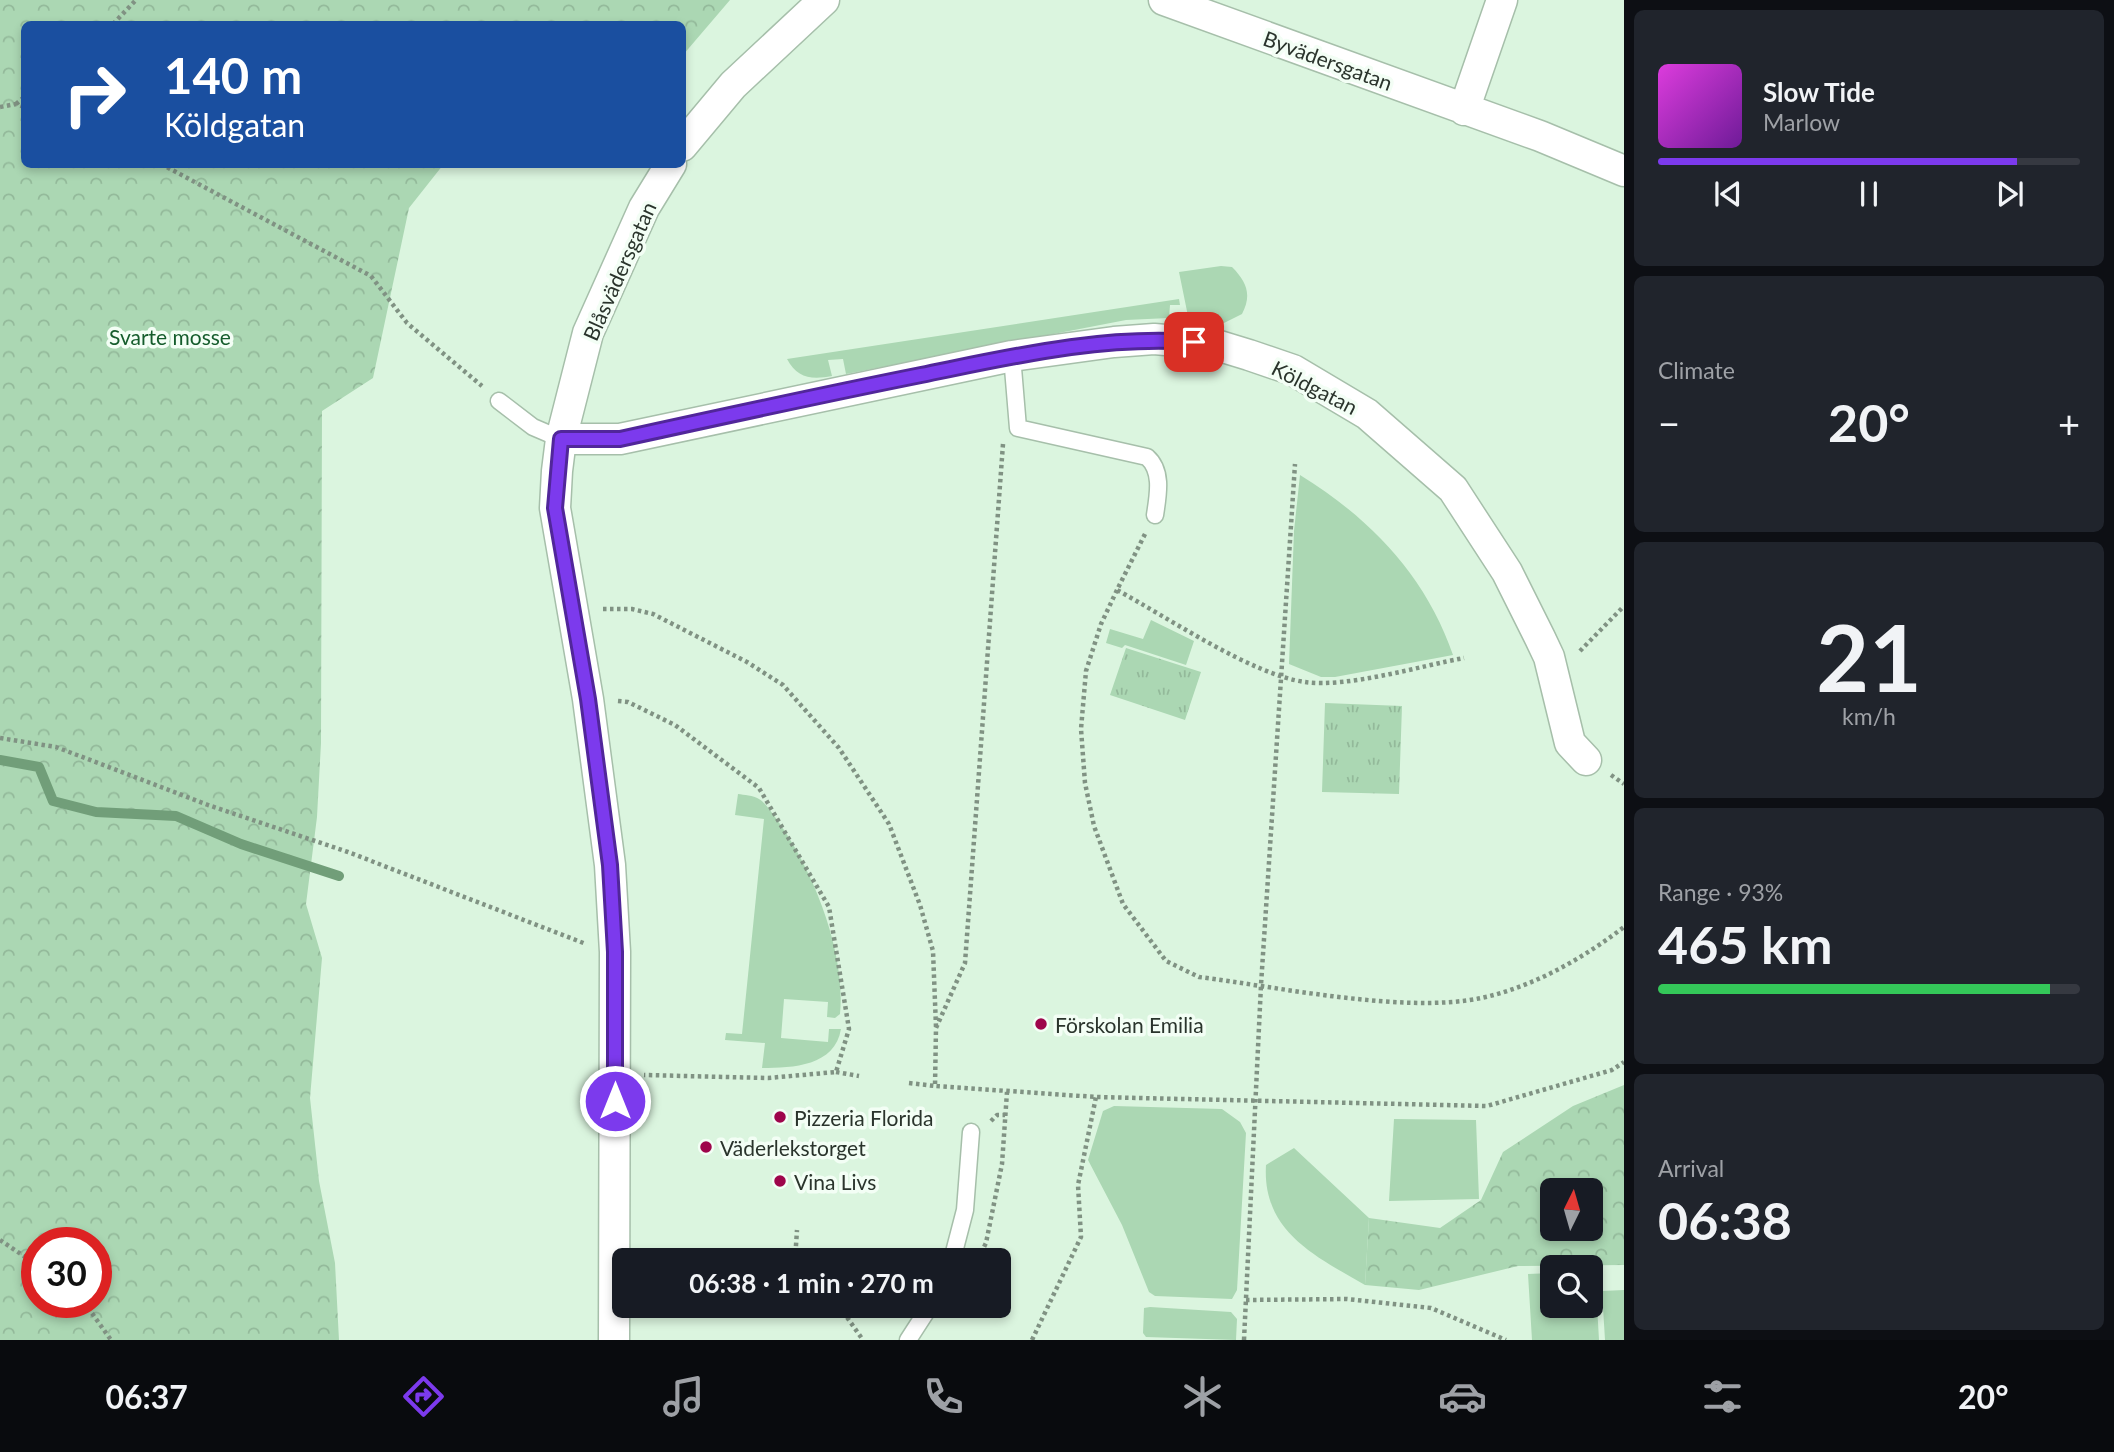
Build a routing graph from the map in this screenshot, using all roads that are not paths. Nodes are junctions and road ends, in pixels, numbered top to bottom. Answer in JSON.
{"nodes":[{"id":1,"x":824,"y":0,"type":"edge"},
{"id":2,"x":1164,"y":0,"type":"edge"},
{"id":3,"x":1502,"y":0,"type":"edge"},
{"id":4,"x":1194,"y":5,"type":"edge"},
{"id":5,"x":1464,"y":110,"type":"junction"},
{"id":6,"x":686,"y":141,"type":"edge"},
{"id":7,"x":669,"y":168,"type":"edge"},
{"id":8,"x":1624,"y":171,"type":"edge"},
{"id":9,"x":1012,"y":356,"type":"junction"},
{"id":10,"x":499,"y":401,"type":"road end"},
{"id":11,"x":561,"y":439,"type":"junction"},
{"id":12,"x":1155,"y":515,"type":"road end"},
{"id":13,"x":1586,"y":760,"type":"dead end"},
{"id":14,"x":971,"y":1132,"type":"dead end"},
{"id":15,"x":955,"y":1248,"type":"edge"},
{"id":16,"x":922,"y":1318,"type":"edge"},
{"id":17,"x":614,"y":1340,"type":"edge"},
{"id":18,"x":908,"y":1340,"type":"edge"}],
"edges":[{"from":1,"to":6,"type":"street"},
{"from":2,"to":4,"type":"street","name":"Byvädersgatan"},
{"from":3,"to":5,"type":"street"},
{"from":4,"to":5,"type":"street","name":"Byvädersgatan"},
{"from":5,"to":8,"type":"street","name":"Byvädersgatan"},
{"from":7,"to":11,"type":"street","name":"Blåsvädersgatan"},
{"from":9,"to":11,"type":"street","name":"Köldgatan"},
{"from":9,"to":12,"type":"lane"},
{"from":9,"to":13,"type":"street","name":"Köldgatan"},
{"from":10,"to":11,"type":"lane"},
{"from":11,"to":17,"type":"street","name":"Blåsvädersgatan"},
{"from":14,"to":15,"type":"lane"},
{"from":16,"to":18,"type":"lane"}]}
